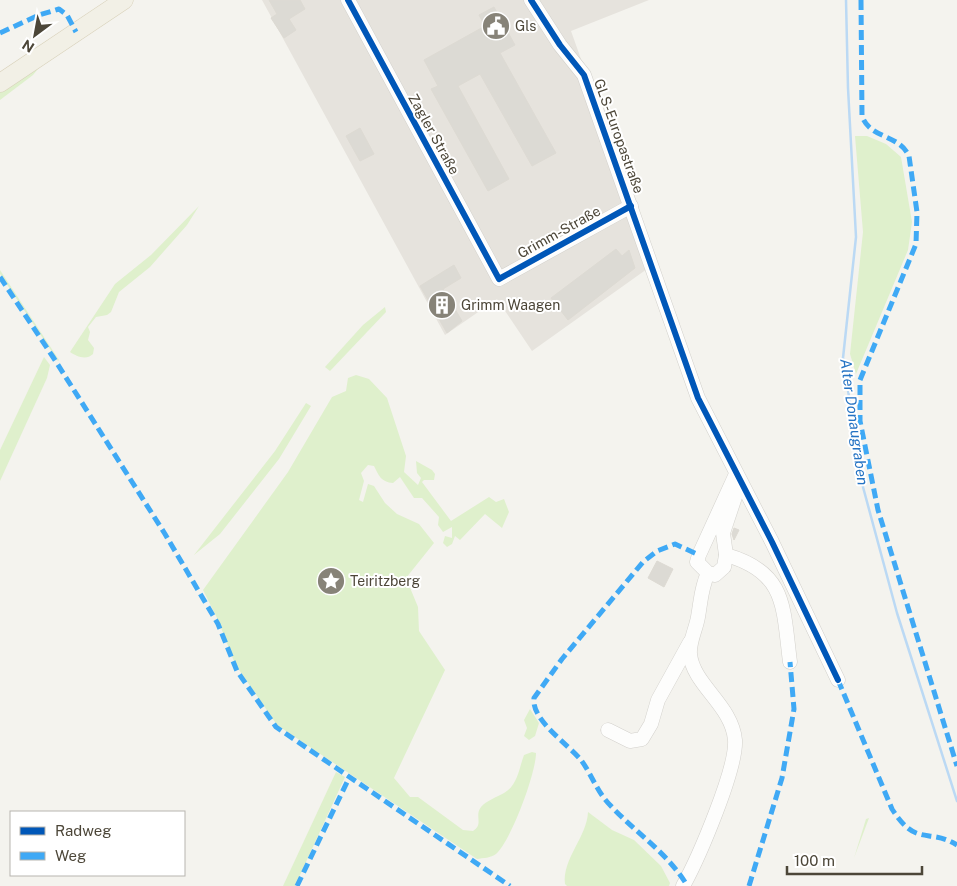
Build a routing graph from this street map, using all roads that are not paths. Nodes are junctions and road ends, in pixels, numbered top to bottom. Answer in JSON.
{"nodes":[{"id":1,"x":124,"y":0,"type":"edge"},
{"id":2,"x":348,"y":0,"type":"edge"},
{"id":3,"x":531,"y":0,"type":"edge"},
{"id":4,"x":0,"y":83,"type":"edge"},
{"id":5,"x":631,"y":206,"type":"junction"},
{"id":6,"x":499,"y":279,"type":"joint"},
{"id":7,"x":738,"y":478,"type":"junction"},
{"id":8,"x":726,"y":555,"type":"junction"},
{"id":9,"x":708,"y":573,"type":"junction"},
{"id":10,"x":694,"y":635,"type":"junction"},
{"id":11,"x":790,"y":662,"type":"dead end"},
{"id":12,"x":838,"y":680,"type":"dead end"},
{"id":13,"x":608,"y":730,"type":"dead end"},
{"id":14,"x":682,"y":886,"type":"edge"}],
"edges":[{"from":1,"to":4,"type":"main road"},
{"from":2,"to":6,"type":"street","name":"Zagler Straße"},
{"from":3,"to":5,"type":"street","name":"GLS-Europastraße"},
{"from":5,"to":6,"type":"street","name":"Grimm-Straße"},
{"from":5,"to":7,"type":"street","name":"GLS-Europastraße"},
{"from":7,"to":8,"type":"street"},
{"from":7,"to":9,"type":"street"},
{"from":7,"to":12,"type":"street","name":"GLS-Europastraße"},
{"from":8,"to":9,"type":"street"},
{"from":8,"to":11,"type":"street"},
{"from":9,"to":10,"type":"street"},
{"from":10,"to":13,"type":"street"},
{"from":10,"to":14,"type":"street"}]}
